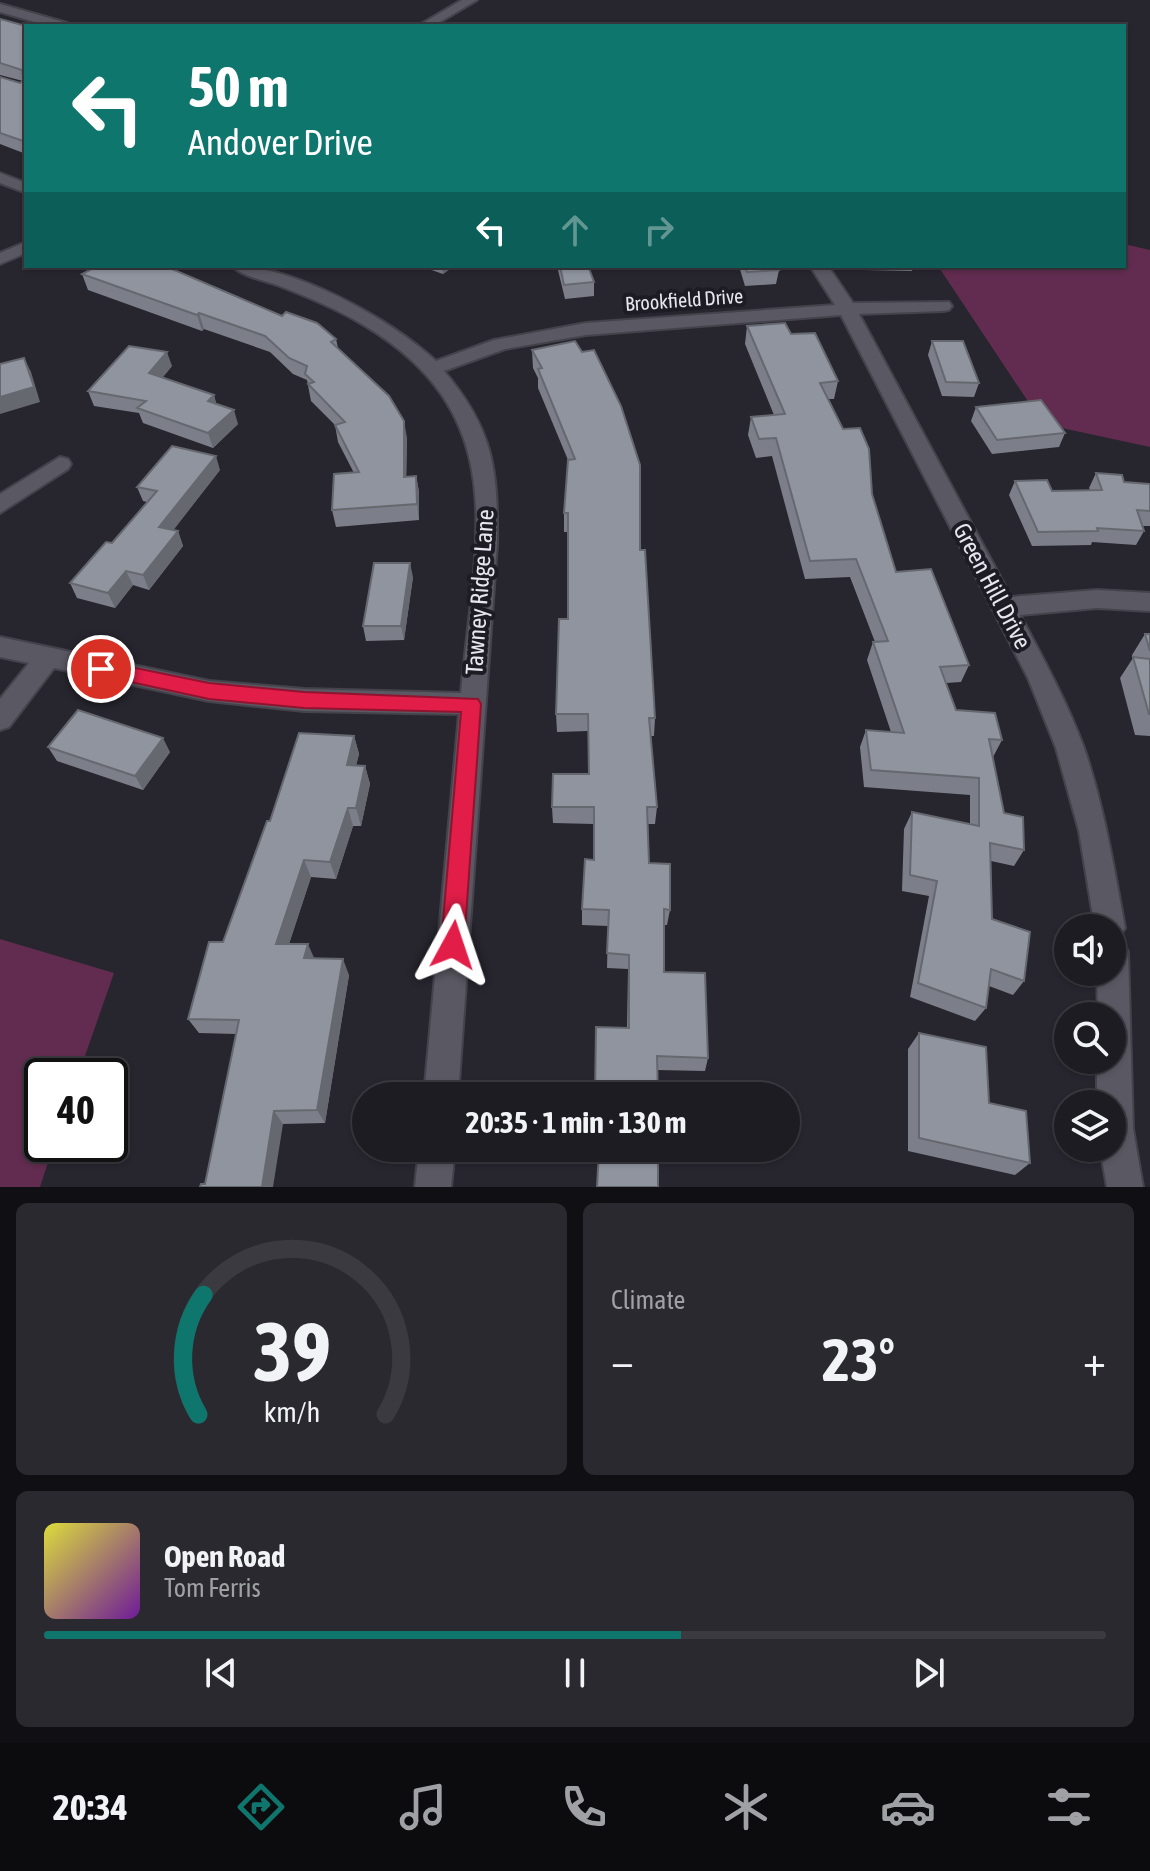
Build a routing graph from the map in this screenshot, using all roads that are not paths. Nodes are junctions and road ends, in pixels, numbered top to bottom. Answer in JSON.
{"nodes":[{"id":1,"x":440,"y":0,"type":"edge"},
{"id":2,"x":467,"y":2,"type":"edge"},
{"id":3,"x":0,"y":8,"type":"edge"},
{"id":4,"x":56,"y":24,"type":"edge"},
{"id":5,"x":428,"y":24,"type":"edge"},
{"id":6,"x":0,"y":178,"type":"edge"},
{"id":7,"x":24,"y":187,"type":"edge"},
{"id":8,"x":24,"y":248,"type":"edge"},
{"id":9,"x":0,"y":259,"type":"edge"},
{"id":10,"x":246,"y":268,"type":"edge"},
{"id":11,"x":820,"y":268,"type":"edge"},
{"id":12,"x":943,"y":306,"type":"dead end"},
{"id":13,"x":848,"y":310,"type":"junction"},
{"id":14,"x":433,"y":369,"type":"junction"},
{"id":15,"x":60,"y":464,"type":"dead end"},
{"id":16,"x":0,"y":505,"type":"edge"},
{"id":17,"x":1150,"y":602,"type":"edge"},
{"id":18,"x":1003,"y":607,"type":"junction"},
{"id":19,"x":0,"y":647,"type":"edge"},
{"id":20,"x":47,"y":658,"type":"junction"},
{"id":21,"x":471,"y":704,"type":"junction"},
{"id":22,"x":0,"y":719,"type":"edge"},
{"id":23,"x":1108,"y":914,"type":"edge"},
{"id":24,"x":1115,"y":986,"type":"edge"},
{"id":25,"x":442,"y":1082,"type":"edge"},
{"id":26,"x":436,"y":1162,"type":"edge"},
{"id":27,"x":433,"y":1187,"type":"edge"},
{"id":28,"x":1125,"y":1187,"type":"edge"}],
"edges":[{"from":1,"to":2,"type":"street"},
{"from":2,"to":5,"type":"street"},
{"from":3,"to":4,"type":"street"},
{"from":6,"to":7,"type":"street"},
{"from":8,"to":9,"type":"street"},
{"from":10,"to":14,"type":"street","name":"Tawney Ridge Lane"},
{"from":11,"to":13,"type":"street","name":"Green Hill Drive"},
{"from":12,"to":13,"type":"street","name":"Brookfield Drive"},
{"from":13,"to":14,"type":"street","name":"Brookfield Drive"},
{"from":13,"to":18,"type":"street","name":"Green Hill Drive"},
{"from":14,"to":21,"type":"street","name":"Tawney Ridge Lane"},
{"from":15,"to":16,"type":"street"},
{"from":17,"to":18,"type":"street"},
{"from":18,"to":23,"type":"street","name":"Green Hill Drive"},
{"from":19,"to":20,"type":"street"},
{"from":20,"to":21,"type":"street"},
{"from":20,"to":22,"type":"street"},
{"from":21,"to":25,"type":"street","name":"Tawney Ridge Lane"},
{"from":24,"to":28,"type":"street"},
{"from":26,"to":27,"type":"street"}]}
